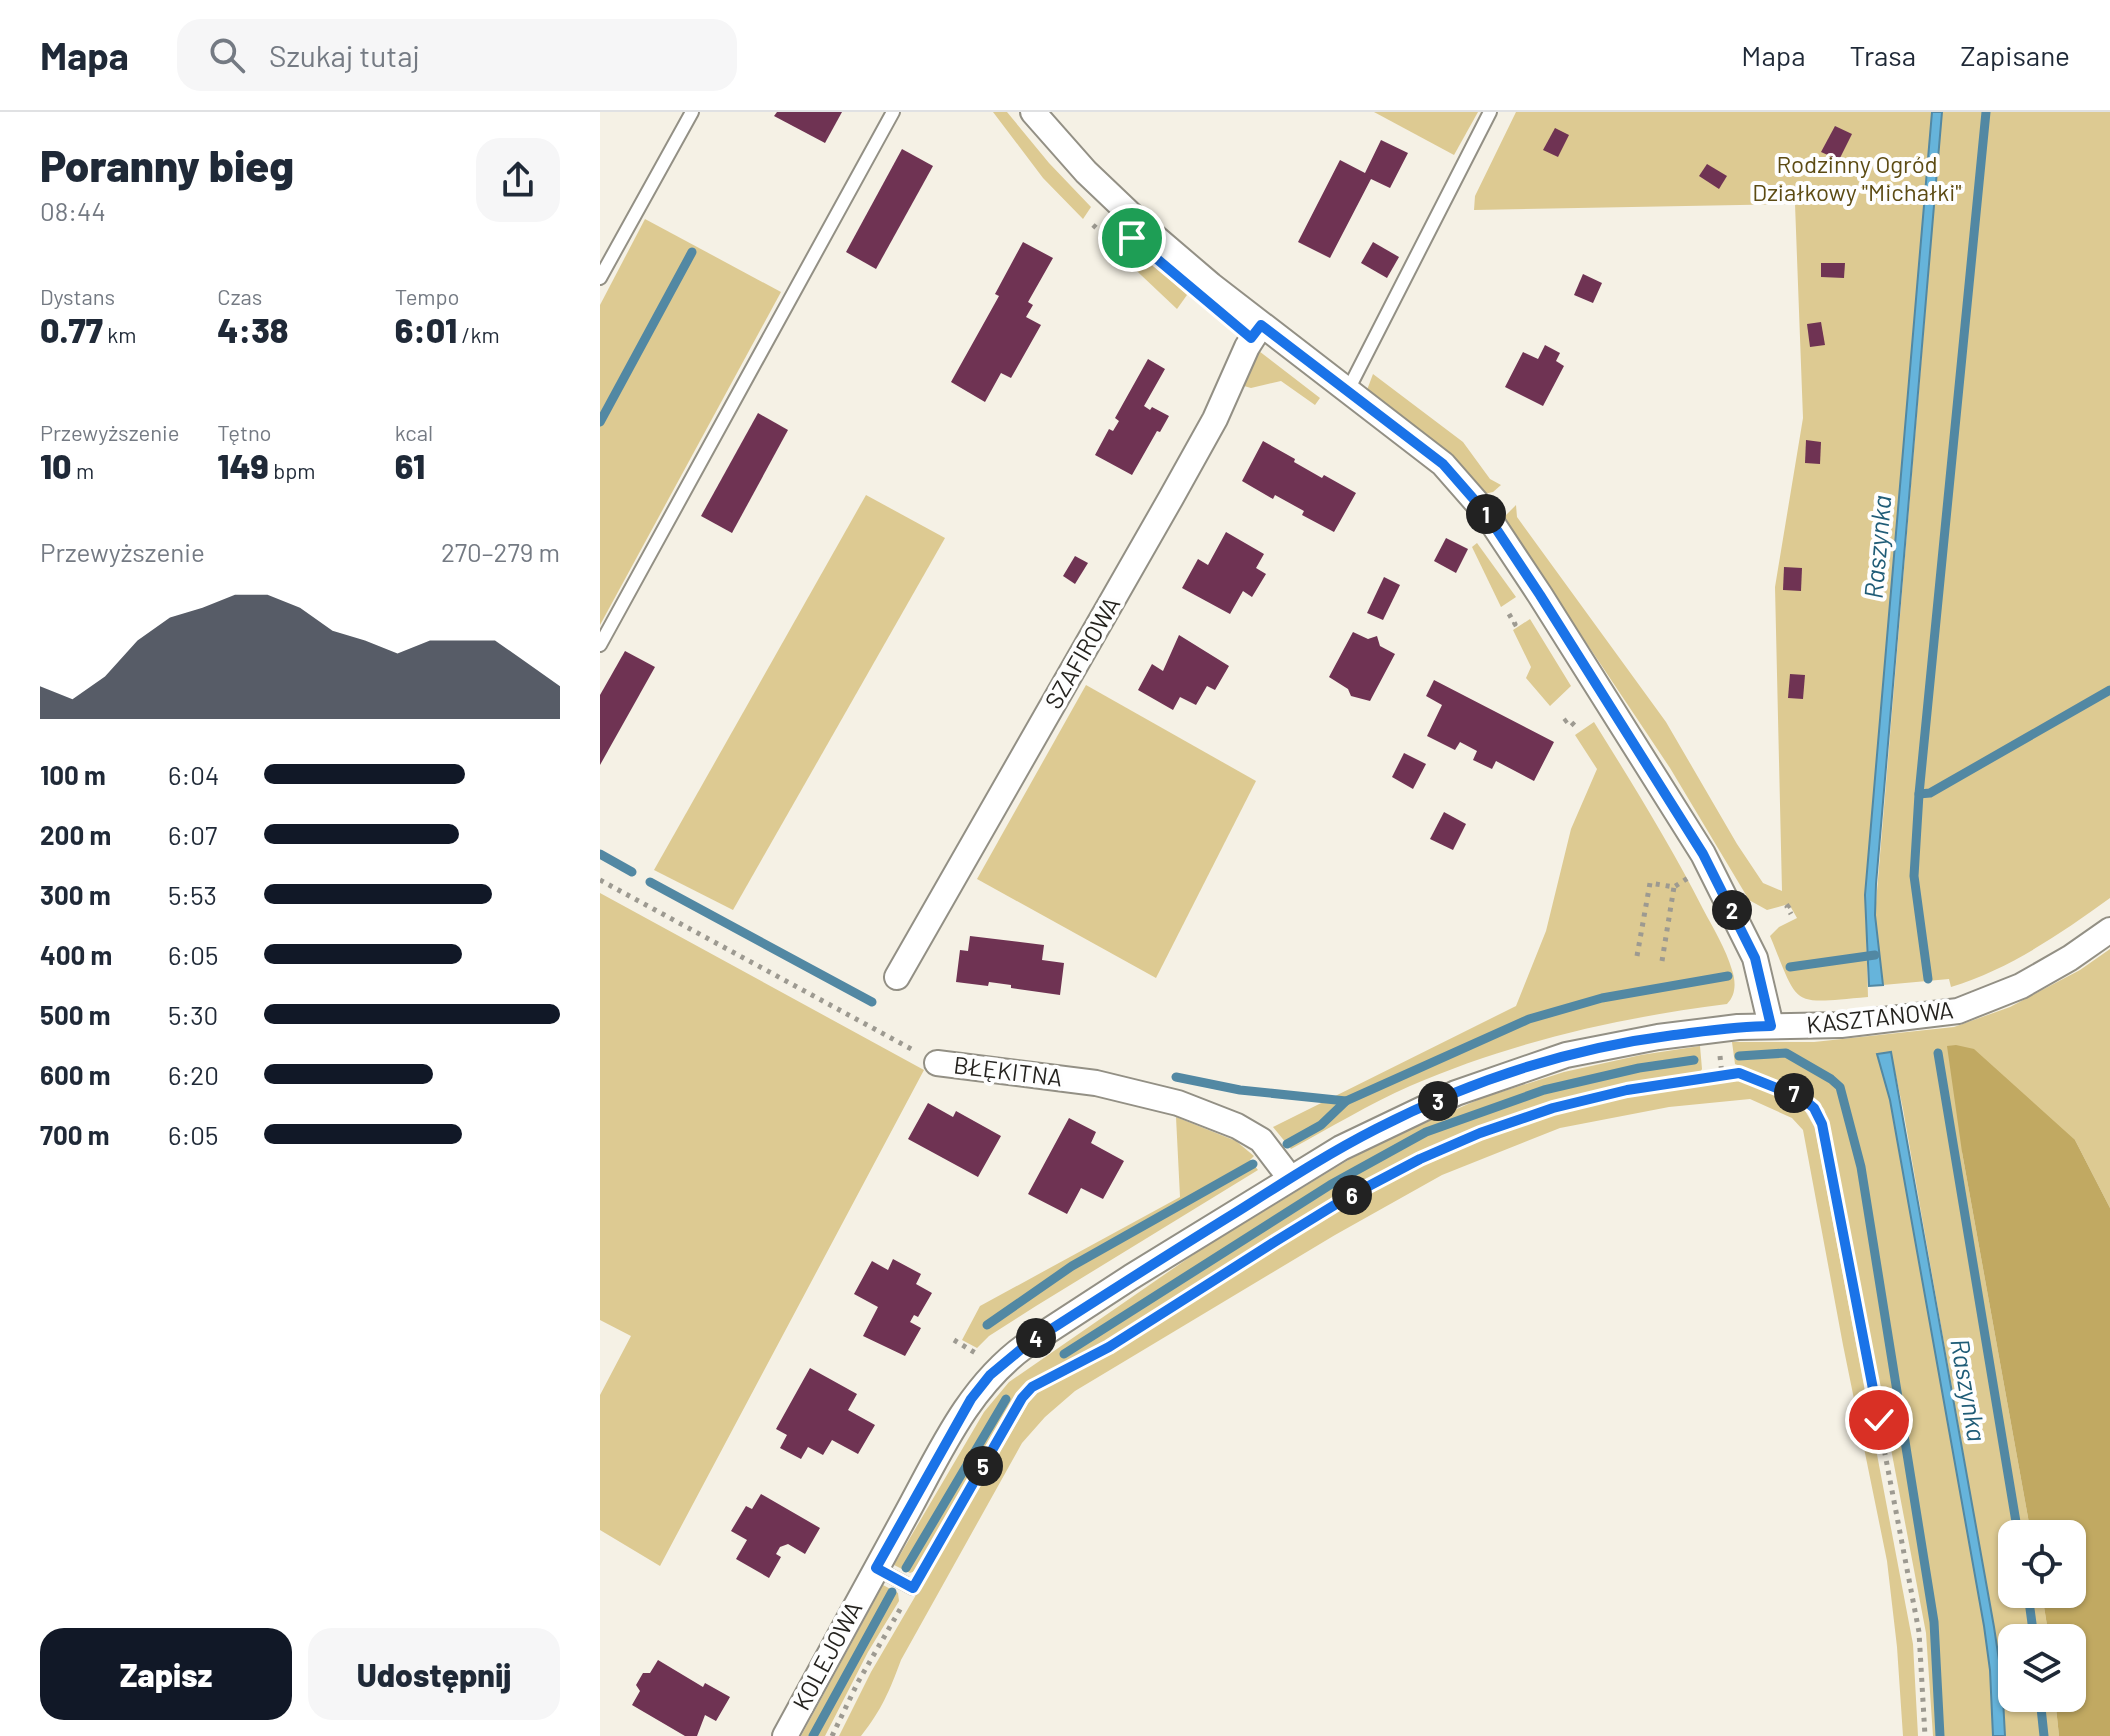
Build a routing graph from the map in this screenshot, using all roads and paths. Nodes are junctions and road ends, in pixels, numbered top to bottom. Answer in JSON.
{"nodes":[{"id":1,"x":692,"y":112,"type":"edge"},
{"id":2,"x":893,"y":112,"type":"edge"},
{"id":3,"x":1033,"y":112,"type":"edge"},
{"id":4,"x":1490,"y":112,"type":"edge"},
{"id":5,"x":1093,"y":225,"type":"dead end"},
{"id":6,"x":1100,"y":236,"type":"dead end"},
{"id":7,"x":600,"y":278,"type":"edge"},
{"id":8,"x":1261,"y":325,"type":"junction"},
{"id":9,"x":1348,"y":390,"type":"junction"},
{"id":10,"x":1509,"y":614,"type":"dead end"},
{"id":11,"x":1511,"y":626,"type":"dead end"},
{"id":12,"x":600,"y":645,"type":"edge"},
{"id":13,"x":1564,"y":722,"type":"dead end"},
{"id":14,"x":1575,"y":726,"type":"dead end"},
{"id":15,"x":1691,"y":872,"type":"dead end"},
{"id":16,"x":600,"y":880,"type":"edge"},
{"id":17,"x":1674,"y":887,"type":"junction"},
{"id":18,"x":1790,"y":905,"type":"dead end"},
{"id":19,"x":1791,"y":914,"type":"dead end"},
{"id":20,"x":2110,"y":930,"type":"edge"},
{"id":21,"x":1637,"y":956,"type":"dead end"},
{"id":22,"x":1662,"y":961,"type":"dead end"},
{"id":23,"x":897,"y":977,"type":"dead end"},
{"id":24,"x":1771,"y":1026,"type":"junction"},
{"id":25,"x":937,"y":1063,"type":"joint"},
{"id":26,"x":1290,"y":1178,"type":"junction"},
{"id":27,"x":954,"y":1340,"type":"dead end"},
{"id":28,"x":978,"y":1354,"type":"dead end"},
{"id":29,"x":876,"y":1568,"type":"junction"},
{"id":30,"x":913,"y":1588,"type":"junction"},
{"id":31,"x":785,"y":1736,"type":"edge"},
{"id":32,"x":832,"y":1736,"type":"edge"},
{"id":33,"x":1925,"y":1736,"type":"edge"}],
"edges":[{"from":1,"to":7,"type":"lane"},
{"from":2,"to":12,"type":"lane"},
{"from":3,"to":8,"type":"street","name":"KASZTANOWA"},
{"from":4,"to":9,"type":"lane"},
{"from":5,"to":6,"type":"path"},
{"from":8,"to":9,"type":"street","name":"KASZTANOWA"},
{"from":8,"to":23,"type":"street","name":"SZAFIROWA"},
{"from":9,"to":24,"type":"street","name":"KASZTANOWA"},
{"from":10,"to":11,"type":"path"},
{"from":13,"to":14,"type":"path"},
{"from":15,"to":17,"type":"path"},
{"from":16,"to":25,"type":"path","name":"BŁĘKITNA"},
{"from":17,"to":21,"type":"path"},
{"from":17,"to":22,"type":"path"},
{"from":18,"to":19,"type":"path"},
{"from":20,"to":24,"type":"street","name":"KASZTANOWA"},
{"from":24,"to":26,"type":"street","name":"KOLEJOWA"},
{"from":25,"to":26,"type":"street","name":"BŁĘKITNA"},
{"from":26,"to":29,"type":"street","name":"KOLEJOWA"},
{"from":27,"to":28,"type":"path"},
{"from":29,"to":30,"type":"lane"},
{"from":29,"to":31,"type":"street","name":"KOLEJOWA"},
{"from":30,"to":32,"type":"path"},
{"from":30,"to":33,"type":"path"}]}
